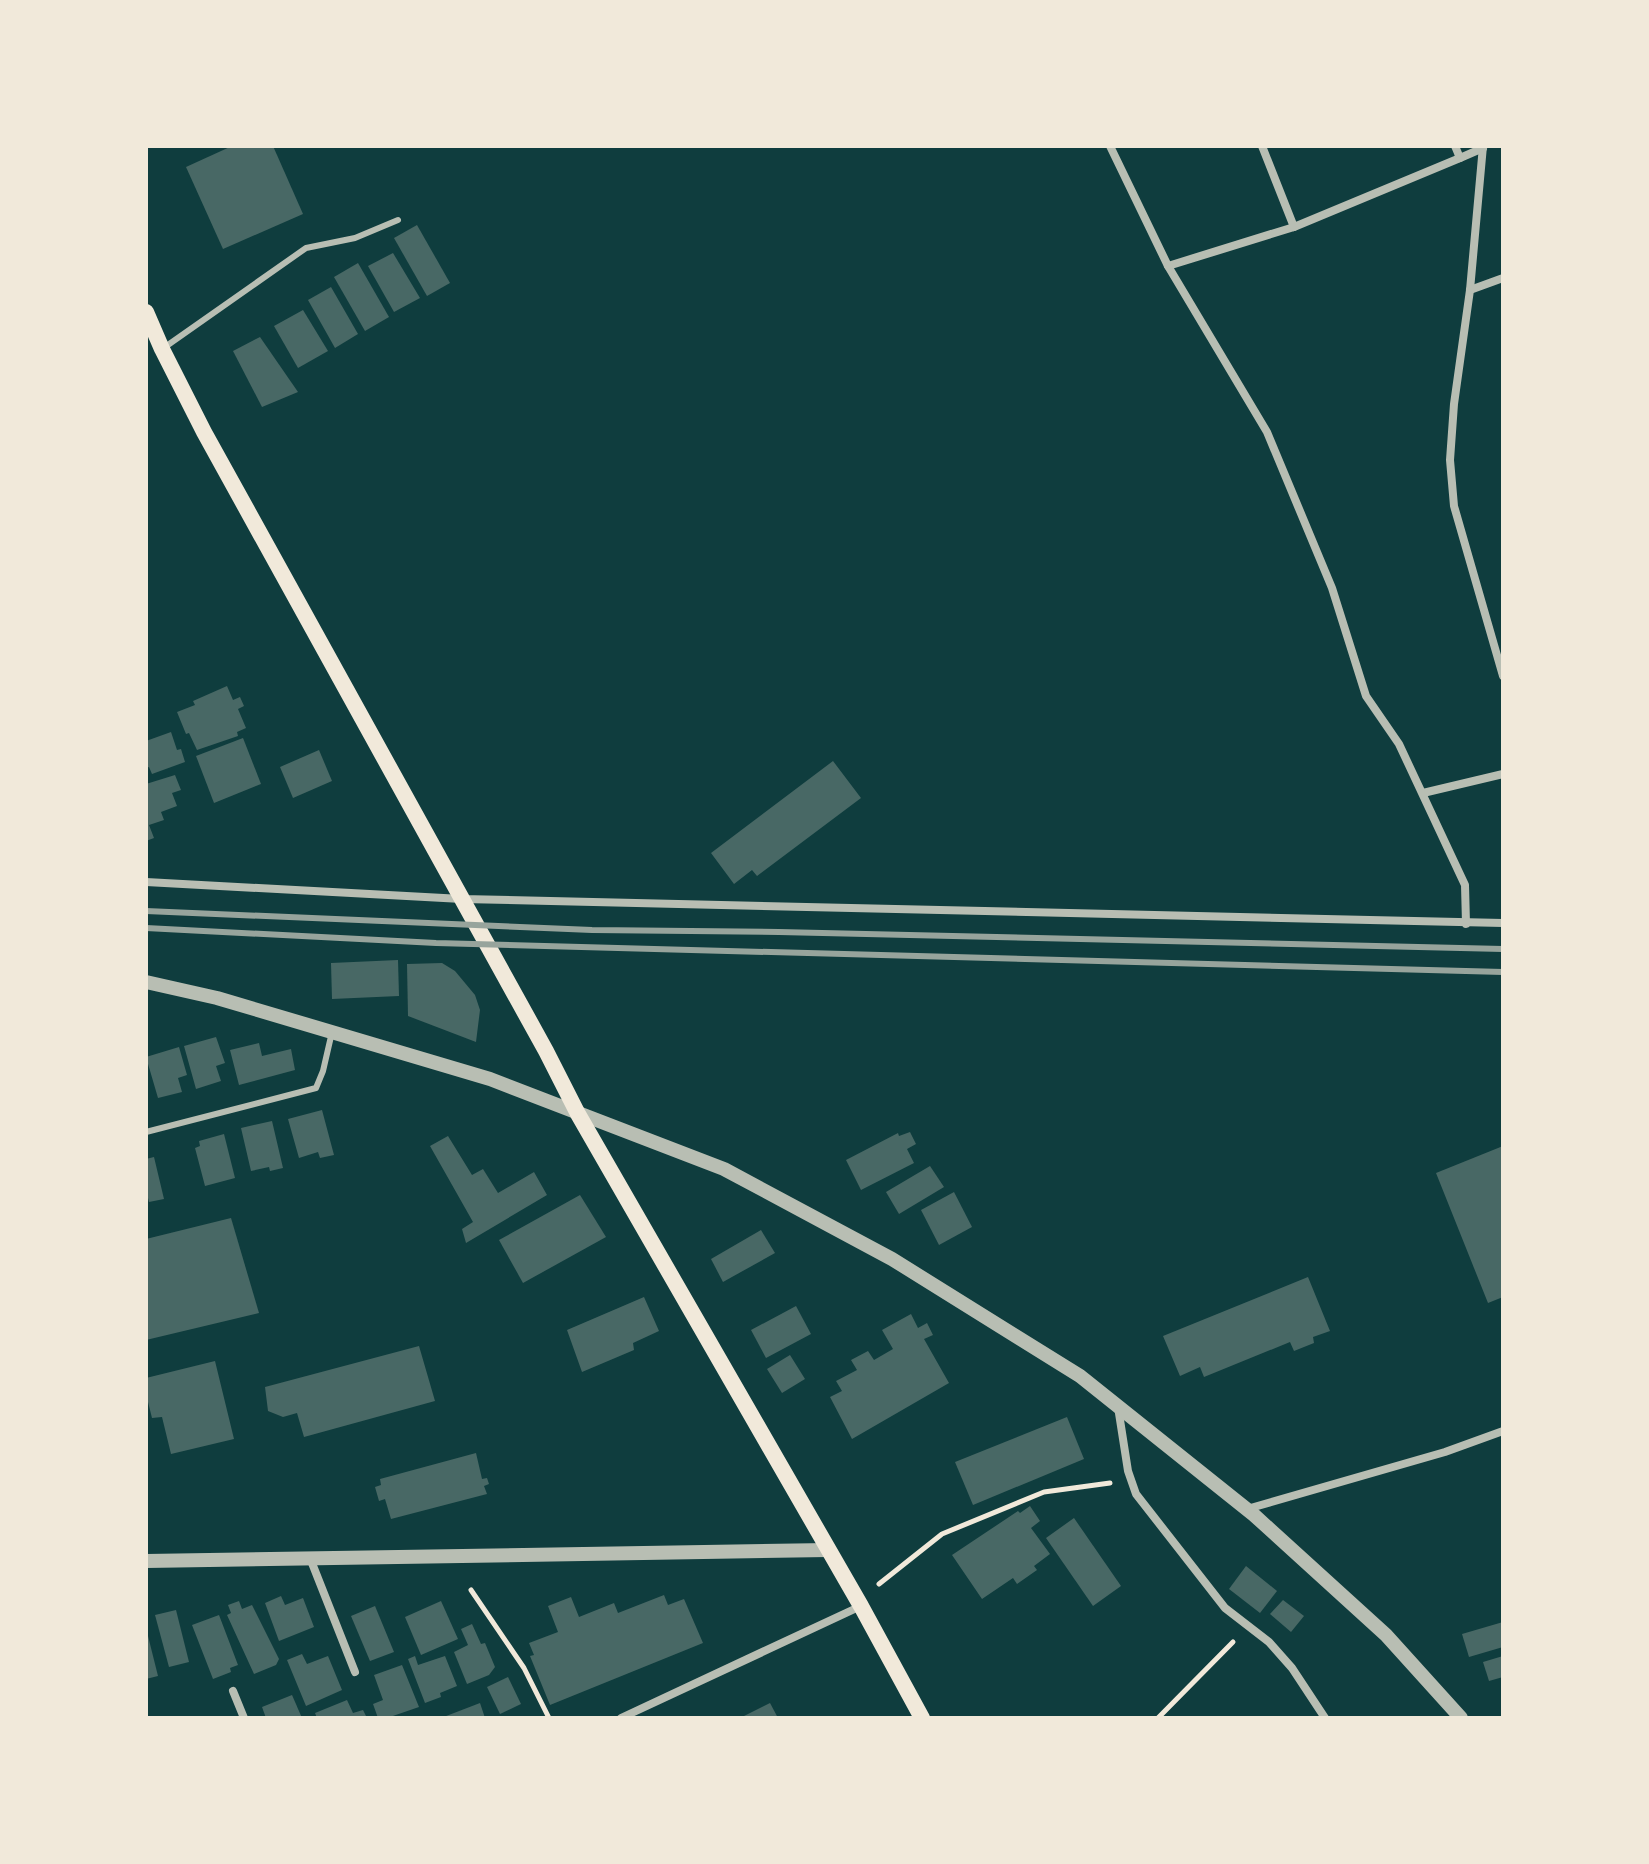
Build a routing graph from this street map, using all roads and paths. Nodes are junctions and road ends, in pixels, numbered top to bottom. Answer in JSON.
{"nodes":[{"id":1,"x":1110,"y":146,"type":"edge"},
{"id":2,"x":1262,"y":146,"type":"edge"},
{"id":3,"x":1455,"y":146,"type":"edge"},
{"id":4,"x":1483,"y":147,"type":"edge"},
{"id":5,"x":1460,"y":158,"type":"junction"},
{"id":6,"x":398,"y":220,"type":"dead end"},
{"id":7,"x":1294,"y":227,"type":"junction"},
{"id":8,"x":1168,"y":266,"type":"junction"},
{"id":9,"x":1503,"y":278,"type":"edge"},
{"id":10,"x":1470,"y":290,"type":"junction"},
{"id":11,"x":146,"y":312,"type":"edge"},
{"id":12,"x":162,"y":349,"type":"junction"},
{"id":13,"x":1503,"y":676,"type":"edge"},
{"id":14,"x":1503,"y":774,"type":"edge"},
{"id":15,"x":1423,"y":793,"type":"junction"},
{"id":16,"x":146,"y":882,"type":"edge"},
{"id":17,"x":462,"y":899,"type":"junction"},
{"id":18,"x":1503,"y":923,"type":"edge"},
{"id":19,"x":1466,"y":924,"type":"junction"},
{"id":20,"x":146,"y":982,"type":"edge"},
{"id":21,"x":332,"y":1032,"type":"junction"},
{"id":22,"x":578,"y":1114,"type":"junction"},
{"id":23,"x":146,"y":1132,"type":"edge"},
{"id":24,"x":1117,"y":1407,"type":"junction"},
{"id":25,"x":1503,"y":1431,"type":"edge"},
{"id":26,"x":1131,"y":1480,"type":"junction"},
{"id":27,"x":1246,"y":1510,"type":"junction"},
{"id":28,"x":828,"y":1550,"type":"junction"},
{"id":29,"x":310,"y":1558,"type":"junction"},
{"id":30,"x":146,"y":1561,"type":"edge"},
{"id":31,"x":879,"y":1584,"type":"dead end"},
{"id":32,"x":471,"y":1590,"type":"dead end"},
{"id":33,"x":861,"y":1606,"type":"junction"},
{"id":34,"x":1250,"y":1625,"type":"junction"},
{"id":35,"x":355,"y":1672,"type":"dead end"},
{"id":36,"x":233,"y":1691,"type":"dead end"},
{"id":37,"x":244,"y":1718,"type":"edge"},
{"id":38,"x":549,"y":1718,"type":"edge"},
{"id":39,"x":621,"y":1718,"type":"edge"},
{"id":40,"x":922,"y":1718,"type":"edge"},
{"id":41,"x":1158,"y":1718,"type":"edge"},
{"id":42,"x":1325,"y":1718,"type":"edge"},
{"id":43,"x":1461,"y":1718,"type":"edge"}],
"edges":[{"from":1,"to":8,"type":"street"},
{"from":2,"to":7,"type":"street"},
{"from":3,"to":5,"type":"street"},
{"from":4,"to":5,"type":"street"},
{"from":4,"to":10,"type":"street"},
{"from":5,"to":7,"type":"street"},
{"from":6,"to":12,"type":"lane"},
{"from":7,"to":8,"type":"street"},
{"from":8,"to":15,"type":"street"},
{"from":9,"to":10,"type":"street"},
{"from":10,"to":13,"type":"street"},
{"from":11,"to":12,"type":"main road"},
{"from":12,"to":17,"type":"main road"},
{"from":14,"to":15,"type":"street"},
{"from":15,"to":19,"type":"street"},
{"from":16,"to":17,"type":"street"},
{"from":17,"to":19,"type":"street"},
{"from":17,"to":22,"type":"main road"},
{"from":18,"to":19,"type":"street"},
{"from":20,"to":21,"type":"street"},
{"from":21,"to":22,"type":"street"},
{"from":21,"to":23,"type":"lane"},
{"from":22,"to":24,"type":"street"},
{"from":22,"to":28,"type":"main road"},
{"from":24,"to":26,"type":"street"},
{"from":24,"to":27,"type":"street"},
{"from":25,"to":27,"type":"street"},
{"from":26,"to":31,"type":"path"},
{"from":26,"to":34,"type":"street"},
{"from":27,"to":43,"type":"street"},
{"from":28,"to":29,"type":"street"},
{"from":28,"to":33,"type":"main road"},
{"from":29,"to":30,"type":"street"},
{"from":29,"to":35,"type":"street"},
{"from":32,"to":38,"type":"path"},
{"from":33,"to":39,"type":"street"},
{"from":33,"to":40,"type":"main road"},
{"from":34,"to":41,"type":"path"},
{"from":34,"to":42,"type":"street"},
{"from":36,"to":37,"type":"street"}]}
